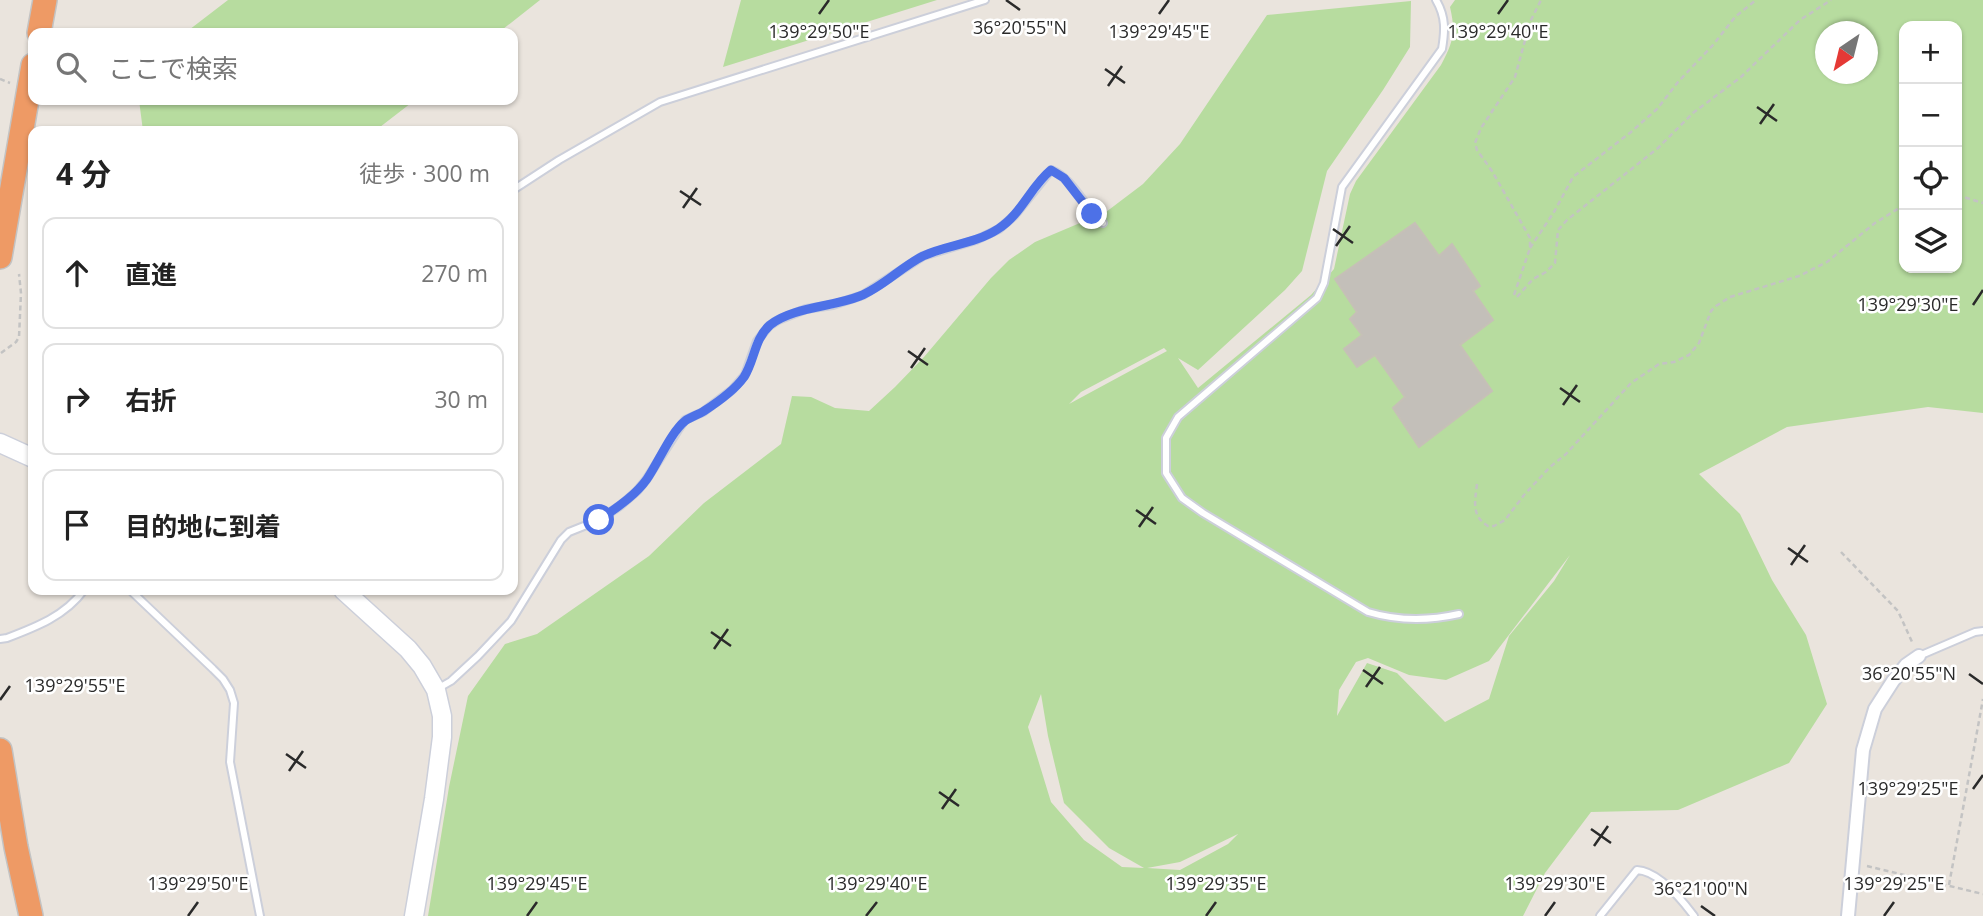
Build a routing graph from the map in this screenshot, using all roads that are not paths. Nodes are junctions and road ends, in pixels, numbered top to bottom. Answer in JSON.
{"nodes":[{"id":1,"x":45,"y":0,"type":"edge"},
{"id":2,"x":985,"y":0,"type":"edge"},
{"id":3,"x":1436,"y":0,"type":"edge"},
{"id":4,"x":40,"y":28,"type":"edge"},
{"id":5,"x":28,"y":94,"type":"edge"},
{"id":6,"x":518,"y":187,"type":"edge"},
{"id":7,"x":1103,"y":223,"type":"dead end"},
{"id":8,"x":0,"y":257,"type":"edge"},
{"id":9,"x":0,"y":443,"type":"edge"},
{"id":10,"x":28,"y":456,"type":"edge"},
{"id":11,"x":80,"y":595,"type":"edge"},
{"id":12,"x":136,"y":595,"type":"edge"},
{"id":13,"x":349,"y":595,"type":"edge"},
{"id":14,"x":1459,"y":614,"type":"dead end"},
{"id":15,"x":1983,"y":631,"type":"edge"},
{"id":16,"x":0,"y":639,"type":"edge"},
{"id":17,"x":1919,"y":656,"type":"joint"},
{"id":18,"x":436,"y":690,"type":"junction"},
{"id":19,"x":0,"y":750,"type":"edge"},
{"id":20,"x":31,"y":916,"type":"edge"},
{"id":21,"x":260,"y":916,"type":"edge"},
{"id":22,"x":414,"y":916,"type":"edge"},
{"id":23,"x":1600,"y":916,"type":"edge"},
{"id":24,"x":1694,"y":916,"type":"edge"},
{"id":25,"x":1848,"y":916,"type":"edge"}],
"edges":[{"from":1,"to":4,"type":"highway"},
{"from":2,"to":6,"type":"lane"},
{"from":3,"to":14,"type":"lane"},
{"from":5,"to":8,"type":"highway"},
{"from":7,"to":18,"type":"lane"},
{"from":9,"to":10,"type":"street"},
{"from":11,"to":16,"type":"lane"},
{"from":12,"to":21,"type":"lane"},
{"from":13,"to":18,"type":"street"},
{"from":15,"to":17,"type":"lane"},
{"from":17,"to":25,"type":"street"},
{"from":18,"to":22,"type":"street"},
{"from":19,"to":20,"type":"highway"},
{"from":23,"to":24,"type":"lane"}]}
